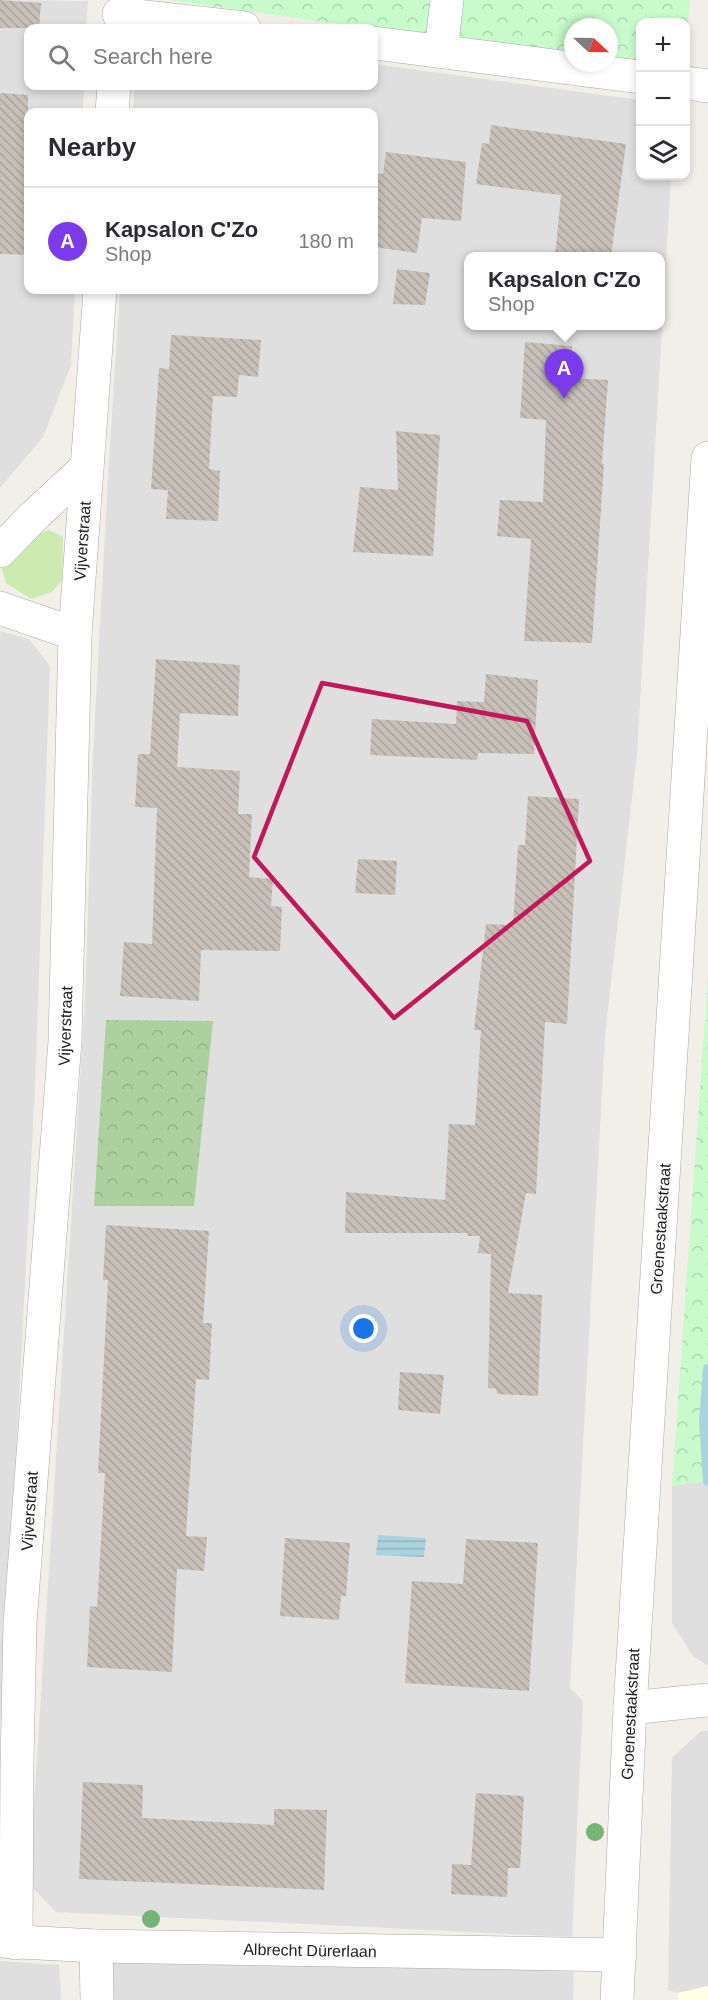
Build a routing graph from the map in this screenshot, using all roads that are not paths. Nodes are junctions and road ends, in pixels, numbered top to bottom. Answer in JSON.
{"nodes":[{"id":1,"x":447,"y":0,"type":"edge"},
{"id":2,"x":117,"y":14,"type":"edge"},
{"id":3,"x":208,"y":24,"type":"edge"},
{"id":4,"x":378,"y":43,"type":"edge"},
{"id":5,"x":441,"y":51,"type":"junction"},
{"id":6,"x":636,"y":76,"type":"edge"},
{"id":7,"x":690,"y":84,"type":"edge"},
{"id":8,"x":708,"y":86,"type":"edge"},
{"id":9,"x":114,"y":90,"type":"edge"},
{"id":10,"x":112,"y":108,"type":"edge"},
{"id":11,"x":100,"y":294,"type":"edge"},
{"id":12,"x":708,"y":458,"type":"edge"},
{"id":13,"x":87,"y":467,"type":"junction"},
{"id":14,"x":0,"y":552,"type":"edge"},
{"id":15,"x":0,"y":608,"type":"edge"},
{"id":16,"x":75,"y":634,"type":"junction"},
{"id":17,"x":708,"y":1700,"type":"edge"},
{"id":18,"x":630,"y":1708,"type":"junction"},
{"id":19,"x":8,"y":1769,"type":"edge"},
{"id":20,"x":8,"y":1942,"type":"edge"},
{"id":21,"x":96,"y":1946,"type":"junction"},
{"id":22,"x":620,"y":1955,"type":"junction"},
{"id":23,"x":97,"y":2000,"type":"edge"},
{"id":24,"x":618,"y":2000,"type":"edge"}],
"edges":[{"from":1,"to":5,"type":"street"},
{"from":2,"to":3,"type":"street"},
{"from":4,"to":5,"type":"street"},
{"from":5,"to":6,"type":"street"},
{"from":7,"to":8,"type":"street"},
{"from":9,"to":10,"type":"street"},
{"from":11,"to":13,"type":"street","name":"Vijverstraat"},
{"from":12,"to":18,"type":"street","name":"Groenestaakstraat"},
{"from":13,"to":14,"type":"street"},
{"from":13,"to":16,"type":"street","name":"Vijverstraat"},
{"from":15,"to":16,"type":"street"},
{"from":16,"to":19,"type":"street","name":"Vijverstraat"},
{"from":17,"to":18,"type":"street"},
{"from":18,"to":22,"type":"street","name":"Groenestaakstraat"},
{"from":19,"to":20,"type":"street","name":"Vijverstraat"},
{"from":20,"to":21,"type":"street","name":"Albrecht Dürerlaan"},
{"from":21,"to":22,"type":"street","name":"Albrecht Dürerlaan"},
{"from":21,"to":23,"type":"street"},
{"from":22,"to":24,"type":"street","name":"Groenestaakstraat"}]}
